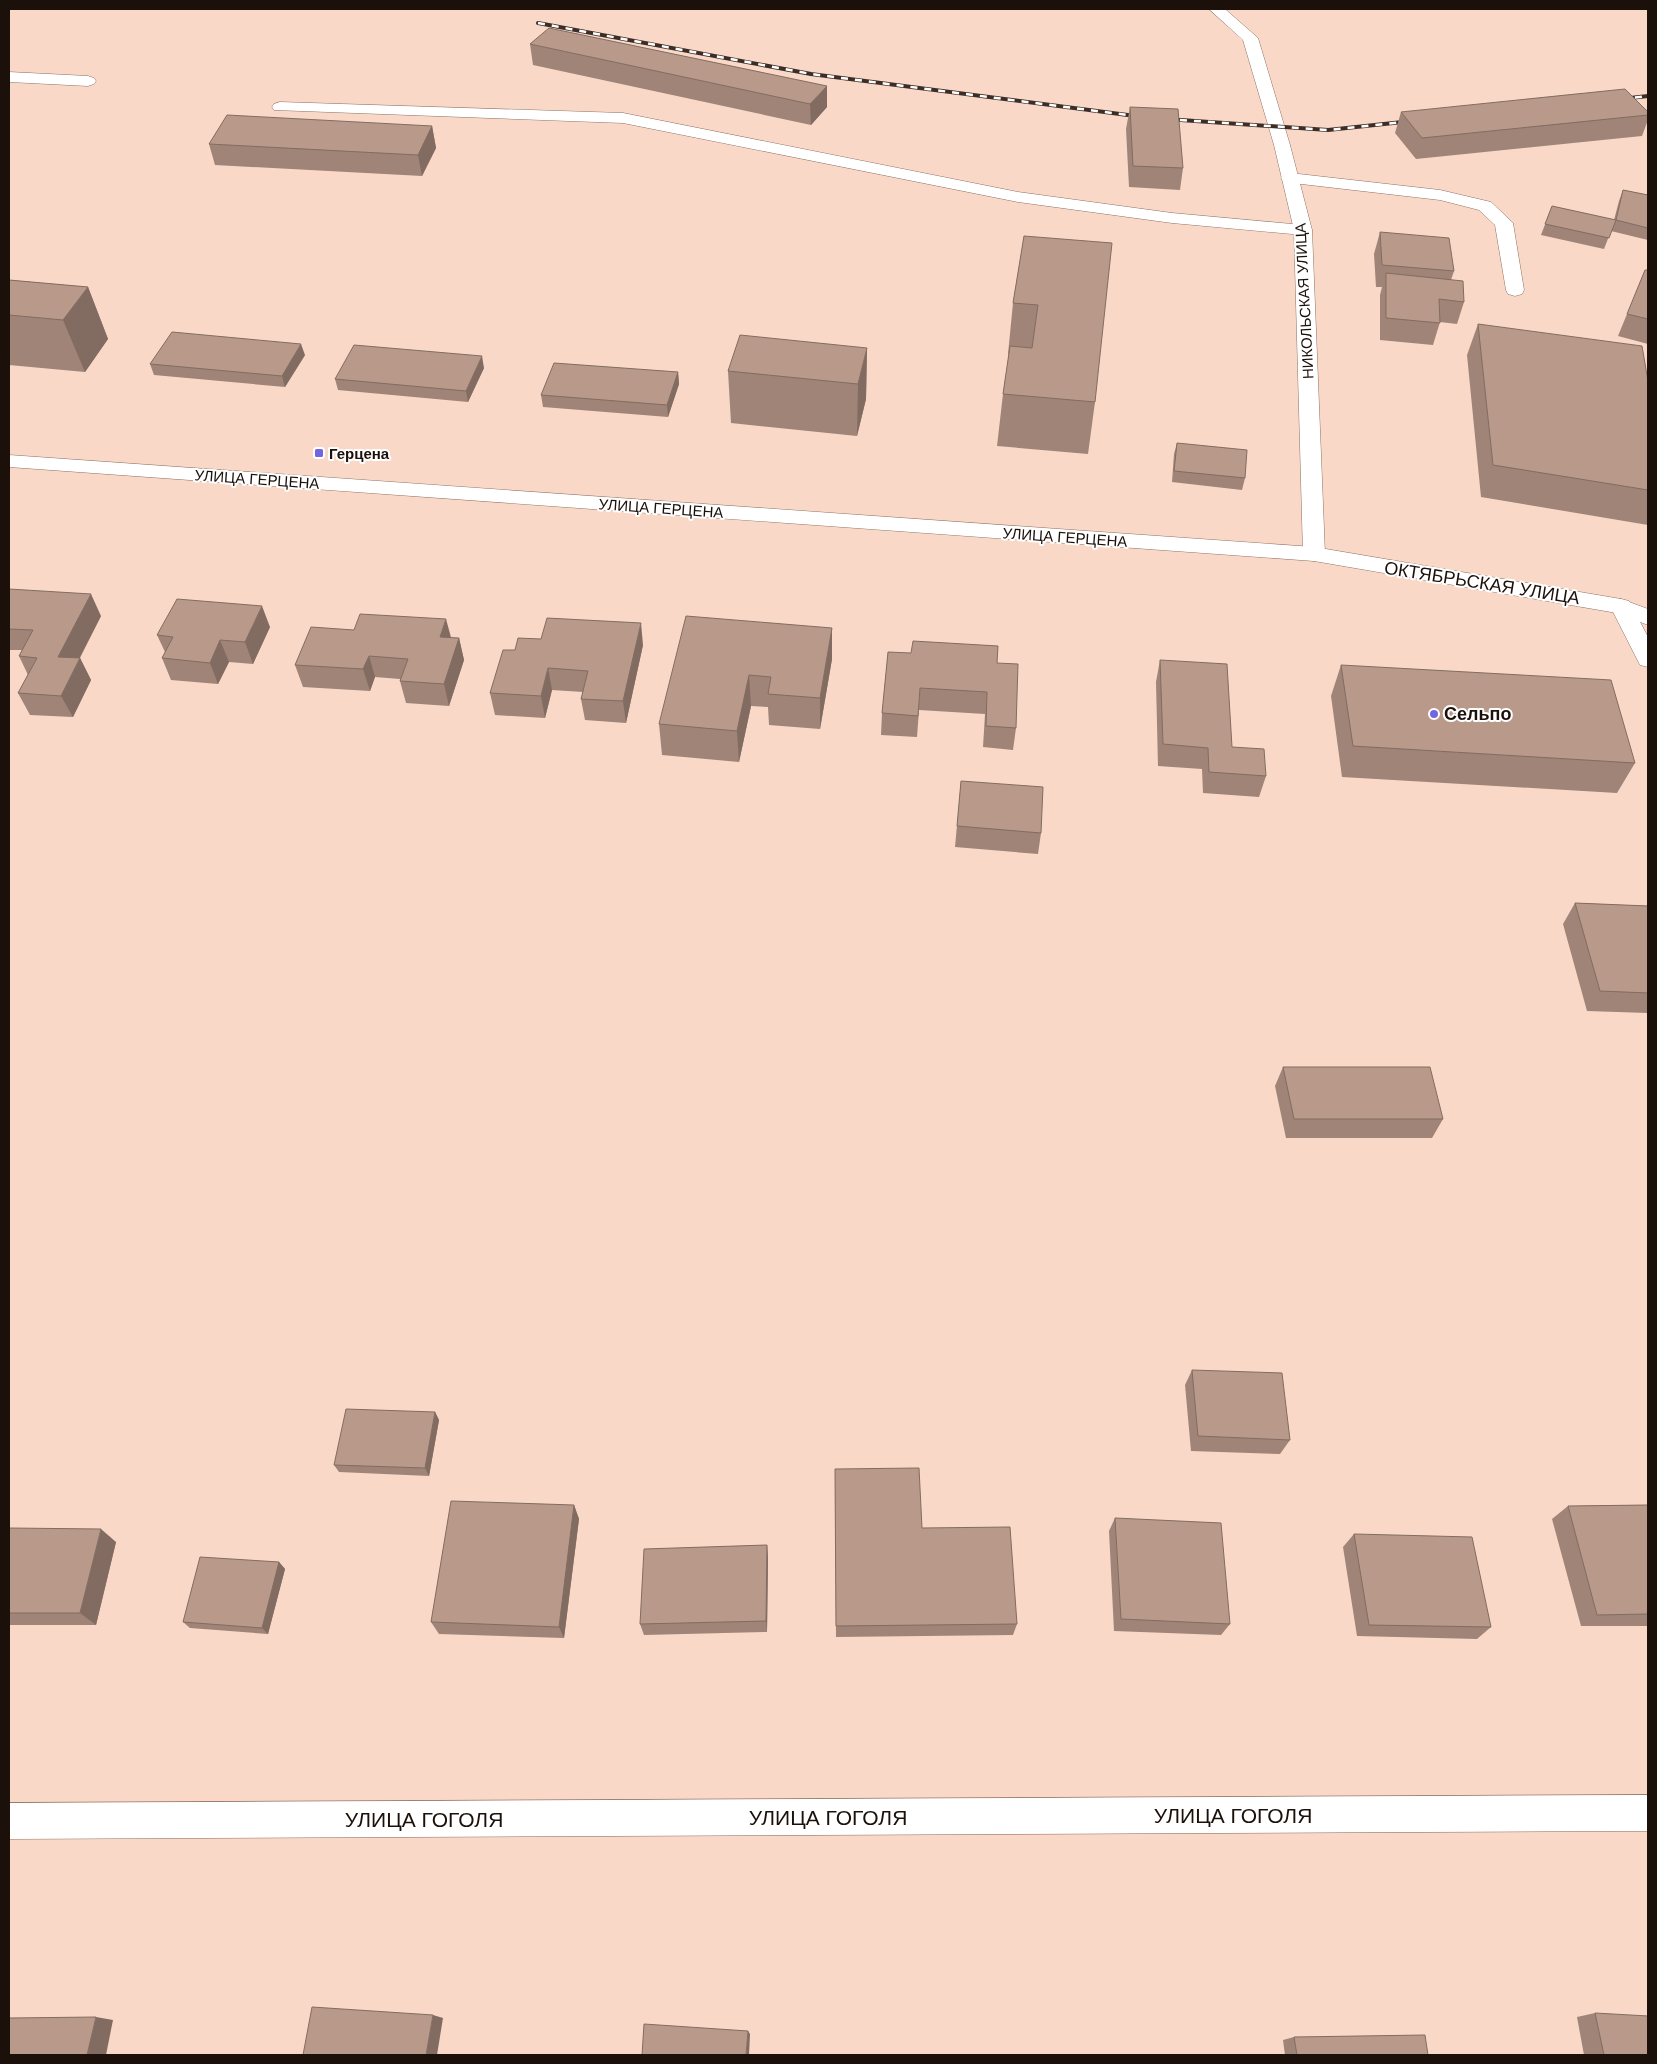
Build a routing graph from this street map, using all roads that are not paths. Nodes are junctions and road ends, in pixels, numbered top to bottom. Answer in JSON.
{"nodes":[{"id":1,"x":1216,"y":9,"type":"edge"},
{"id":2,"x":9,"y":77,"type":"edge"},
{"id":3,"x":88,"y":81,"type":"dead end"},
{"id":4,"x":280,"y":107,"type":"dead end"},
{"id":5,"x":1290,"y":178,"type":"junction"},
{"id":6,"x":1304,"y":230,"type":"junction"},
{"id":7,"x":1515,"y":290,"type":"dead end"},
{"id":8,"x":9,"y":461,"type":"edge"},
{"id":9,"x":1314,"y":554,"type":"junction"},
{"id":10,"x":1621,"y":606,"type":"junction"},
{"id":11,"x":1648,"y":617,"type":"edge"},
{"id":12,"x":1648,"y":659,"type":"edge"},
{"id":13,"x":1648,"y":1812,"type":"edge"},
{"id":14,"x":9,"y":1821,"type":"edge"}],
"edges":[{"from":1,"to":5,"type":"street","name":"НИКОЛЬСКАЯ УЛИЦА"},
{"from":2,"to":3,"type":"street"},
{"from":4,"to":6,"type":"street"},
{"from":5,"to":6,"type":"street","name":"НИКОЛЬСКАЯ УЛИЦА"},
{"from":5,"to":7,"type":"street"},
{"from":6,"to":9,"type":"street","name":"НИКОЛЬСКАЯ УЛИЦА"},
{"from":8,"to":9,"type":"street","name":"УЛИЦА ГЕРЦЕНА"},
{"from":9,"to":10,"type":"street","name":"ОКТЯБРЬСКАЯ УЛИЦА"},
{"from":10,"to":11,"type":"street","name":"ОКТЯБРЬСКАЯ УЛИЦА"},
{"from":10,"to":12,"type":"street"},
{"from":13,"to":14,"type":"street","name":"УЛИЦА ГОГОЛЯ"}]}
